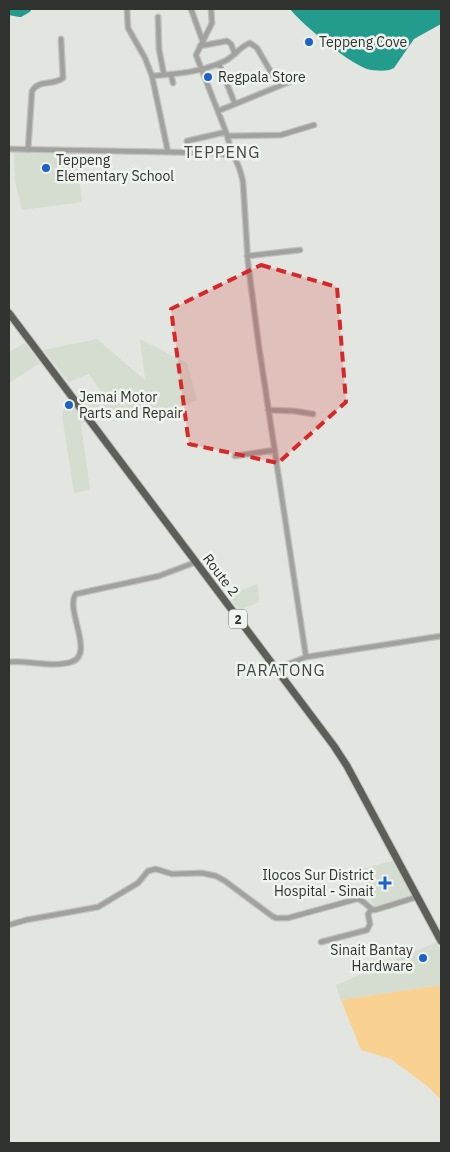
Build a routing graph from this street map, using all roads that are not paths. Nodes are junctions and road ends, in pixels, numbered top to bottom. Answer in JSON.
{"nodes":[{"id":1,"x":127,"y":9,"type":"edge"},
{"id":2,"x":191,"y":9,"type":"edge"},
{"id":3,"x":211,"y":9,"type":"edge"},
{"id":4,"x":158,"y":17,"type":"dead end"},
{"id":5,"x":61,"y":39,"type":"dead end"},
{"id":6,"x":202,"y":44,"type":"junction"},
{"id":7,"x":235,"y":54,"type":"junction"},
{"id":8,"x":219,"y":64,"type":"junction"},
{"id":9,"x":202,"y":70,"type":"junction"},
{"id":10,"x":171,"y":74,"type":"junction"},
{"id":11,"x":164,"y":75,"type":"junction"},
{"id":12,"x":152,"y":76,"type":"junction"},
{"id":13,"x":294,"y":80,"type":"dead end"},
{"id":14,"x":173,"y":83,"type":"dead end"},
{"id":15,"x":279,"y":86,"type":"junction"},
{"id":16,"x":235,"y":104,"type":"junction"},
{"id":17,"x":218,"y":111,"type":"junction"},
{"id":18,"x":314,"y":125,"type":"dead end"},
{"id":19,"x":226,"y":134,"type":"junction"},
{"id":20,"x":9,"y":149,"type":"edge"},
{"id":21,"x":28,"y":150,"type":"junction"},
{"id":22,"x":168,"y":152,"type":"junction"},
{"id":23,"x":189,"y":152,"type":"junction"},
{"id":24,"x":233,"y":156,"type":"junction"},
{"id":25,"x":300,"y":250,"type":"dead end"},
{"id":26,"x":247,"y":256,"type":"junction"},
{"id":27,"x":9,"y":313,"type":"edge"},
{"id":28,"x":268,"y":410,"type":"junction"},
{"id":29,"x":313,"y":414,"type":"dead end"},
{"id":30,"x":275,"y":450,"type":"junction"},
{"id":31,"x":235,"y":456,"type":"dead end"},
{"id":32,"x":196,"y":562,"type":"junction"},
{"id":33,"x":441,"y":636,"type":"edge"},
{"id":34,"x":306,"y":657,"type":"junction"},
{"id":35,"x":9,"y":662,"type":"edge"},
{"id":36,"x":276,"y":669,"type":"junction"},
{"id":37,"x":417,"y":896,"type":"junction"},
{"id":38,"x":372,"y":910,"type":"junction"},
{"id":39,"x":9,"y":925,"type":"edge"},
{"id":40,"x":441,"y":941,"type":"edge"},
{"id":41,"x":321,"y":942,"type":"dead end"}],
"edges":[{"from":1,"to":12,"type":"street"},
{"from":2,"to":6,"type":"street"},
{"from":3,"to":6,"type":"street"},
{"from":4,"to":11,"type":"street"},
{"from":5,"to":21,"type":"street"},
{"from":6,"to":7,"type":"street"},
{"from":6,"to":9,"type":"street"},
{"from":7,"to":8,"type":"street"},
{"from":7,"to":15,"type":"street"},
{"from":8,"to":9,"type":"street"},
{"from":8,"to":16,"type":"street"},
{"from":9,"to":10,"type":"street"},
{"from":9,"to":17,"type":"street"},
{"from":10,"to":11,"type":"street"},
{"from":10,"to":14,"type":"street"},
{"from":11,"to":12,"type":"street"},
{"from":12,"to":22,"type":"street"},
{"from":13,"to":15,"type":"street"},
{"from":15,"to":16,"type":"street"},
{"from":16,"to":17,"type":"street"},
{"from":17,"to":19,"type":"street"},
{"from":18,"to":19,"type":"street"},
{"from":19,"to":23,"type":"street"},
{"from":19,"to":24,"type":"street"},
{"from":20,"to":21,"type":"street"},
{"from":21,"to":22,"type":"street"},
{"from":22,"to":23,"type":"street"},
{"from":23,"to":24,"type":"street"},
{"from":24,"to":26,"type":"street"},
{"from":25,"to":26,"type":"street"},
{"from":26,"to":28,"type":"street"},
{"from":27,"to":32,"type":"highway","name":"Route 2","number":"2"},
{"from":28,"to":29,"type":"street"},
{"from":28,"to":30,"type":"street"},
{"from":30,"to":31,"type":"street"},
{"from":30,"to":34,"type":"street"},
{"from":32,"to":35,"type":"street"},
{"from":32,"to":36,"type":"highway","name":"Route 2","number":"2"},
{"from":33,"to":34,"type":"street"},
{"from":34,"to":36,"type":"street"},
{"from":36,"to":37,"type":"highway","name":"Route 2","number":"2"},
{"from":37,"to":38,"type":"street"},
{"from":37,"to":40,"type":"highway","name":"Route 2","number":"2"},
{"from":38,"to":39,"type":"street"},
{"from":38,"to":41,"type":"street"}]}
